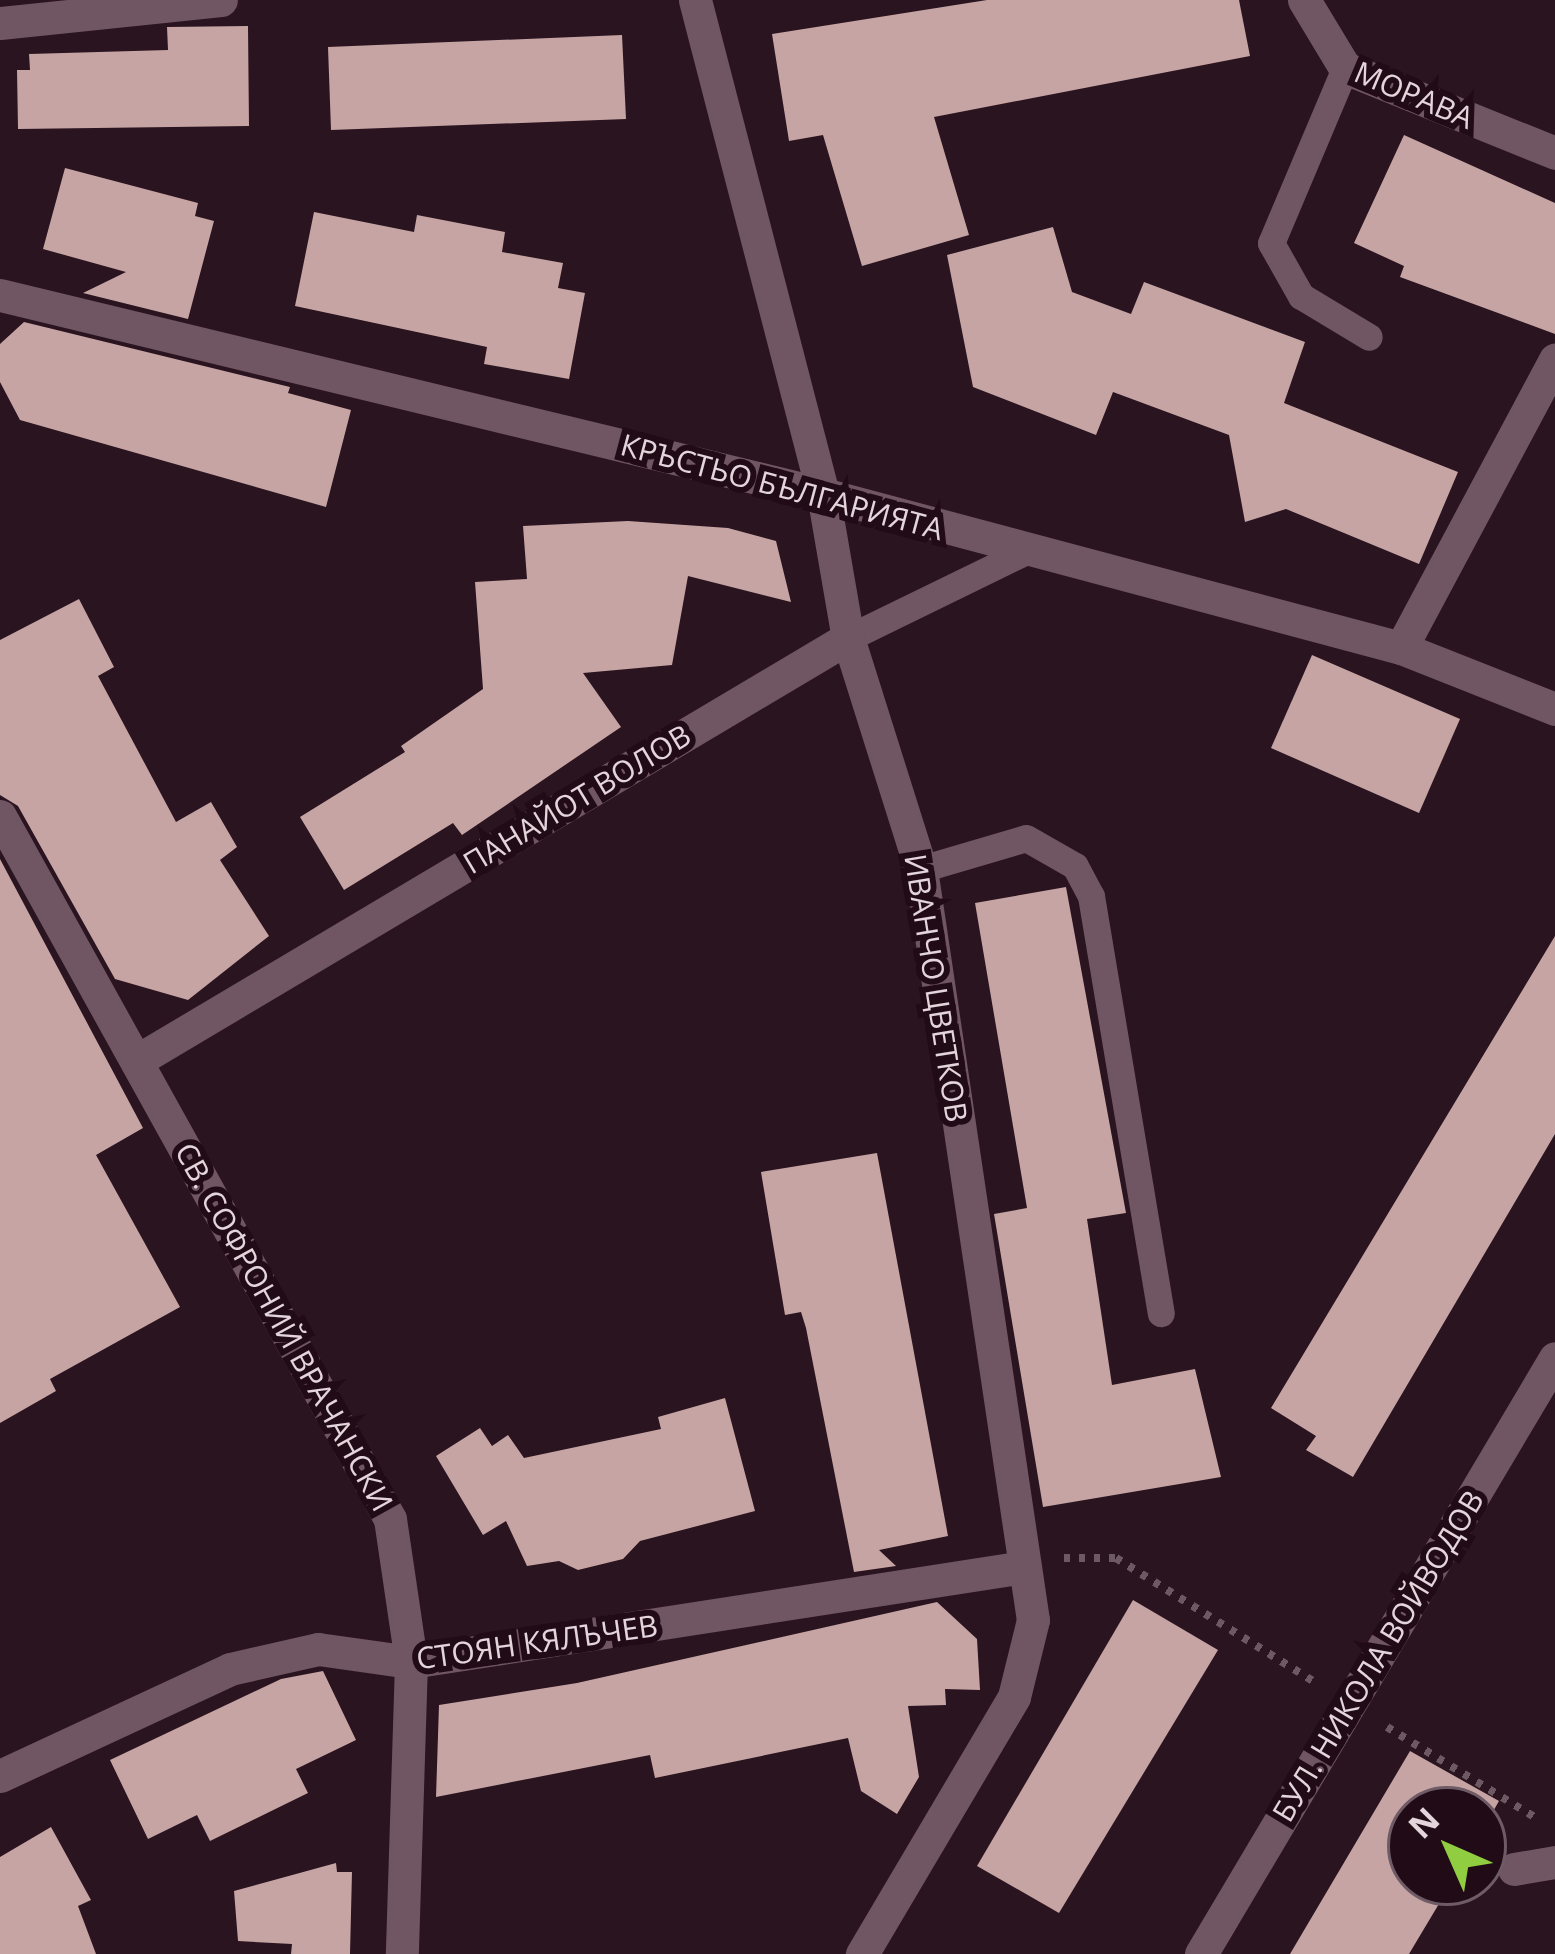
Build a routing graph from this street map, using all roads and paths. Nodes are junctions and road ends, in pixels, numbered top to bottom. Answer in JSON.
{"nodes":[{"id":1,"x":221,"y":0,"type":"edge"},
{"id":2,"x":695,"y":0,"type":"edge"},
{"id":3,"x":1304,"y":0,"type":"edge"},
{"id":4,"x":0,"y":23,"type":"edge"},
{"id":5,"x":1345,"y":68,"type":"junction"},
{"id":6,"x":1555,"y":153,"type":"edge"},
{"id":7,"x":0,"y":295,"type":"edge"},
{"id":8,"x":1369,"y":337,"type":"dead end"},
{"id":9,"x":1555,"y":359,"type":"edge"},
{"id":10,"x":823,"y":494,"type":"junction"},
{"id":11,"x":1024,"y":551,"type":"junction"},
{"id":12,"x":848,"y":638,"type":"junction"},
{"id":13,"x":1401,"y":648,"type":"junction"},
{"id":14,"x":1555,"y":709,"type":"edge"},
{"id":15,"x":0,"y":816,"type":"edge"},
{"id":16,"x":921,"y":869,"type":"junction"},
{"id":17,"x":138,"y":1060,"type":"junction"},
{"id":18,"x":1161,"y":1313,"type":"dead end"},
{"id":19,"x":1555,"y":1358,"type":"edge"},
{"id":20,"x":1024,"y":1567,"type":"junction"},
{"id":21,"x":411,"y":1662,"type":"junction"},
{"id":22,"x":1351,"y":1704,"type":"junction"},
{"id":23,"x":0,"y":1776,"type":"edge"},
{"id":24,"x":1555,"y":1829,"type":"edge"},
{"id":25,"x":1555,"y":1862,"type":"edge"},
{"id":26,"x":1514,"y":1869,"type":"dead end"},
{"id":27,"x":402,"y":1954,"type":"edge"},
{"id":28,"x":862,"y":1954,"type":"edge"},
{"id":29,"x":1201,"y":1954,"type":"edge"}],
"edges":[{"from":1,"to":4,"type":"street"},
{"from":2,"to":10,"type":"street","name":"ИВАНЧО ЦВЕТКОВ"},
{"from":3,"to":5,"type":"street","name":"МОРАВА"},
{"from":5,"to":6,"type":"street","name":"МОРАВА"},
{"from":5,"to":8,"type":"lane"},
{"from":7,"to":10,"type":"street","name":"КРЪСТЬО БЪЛГАРИЯТА"},
{"from":9,"to":13,"type":"street"},
{"from":10,"to":11,"type":"street","name":"КРЪСТЬО БЪЛГАРИЯТА"},
{"from":10,"to":12,"type":"street","name":"ИВАНЧО ЦВЕТКОВ"},
{"from":11,"to":12,"type":"lane","name":"ПАНАЙОТ ВОЛОВ"},
{"from":11,"to":13,"type":"street","name":"КРЪСТЬО БЪЛГАРИЯТА"},
{"from":12,"to":16,"type":"street","name":"ИВАНЧО ЦВЕТКОВ"},
{"from":12,"to":17,"type":"street","name":"ПАНАЙОТ ВОЛОВ"},
{"from":13,"to":14,"type":"street","name":"КРЪСТЬО БЪЛГАРИЯТА"},
{"from":15,"to":17,"type":"street","name":"СВ. СОФРОНИЙ ВРАЧАНСКИ"},
{"from":16,"to":18,"type":"lane"},
{"from":16,"to":20,"type":"street","name":"ИВАНЧО ЦВЕТКОВ"},
{"from":17,"to":21,"type":"street","name":"СВ. СОФРОНИЙ ВРАЧАНСКИ"},
{"from":19,"to":22,"type":"street","name":"БУЛ. НИКОЛА ВОЙВОДОВ"},
{"from":20,"to":21,"type":"street","name":"СТОЯН КЯЛЪЧЕВ"},
{"from":20,"to":22,"type":"path"},
{"from":20,"to":28,"type":"street","name":"ИВАНЧО ЦВЕТКОВ"},
{"from":21,"to":23,"type":"street","name":"СТОЯН КЯЛЪЧЕВ"},
{"from":21,"to":27,"type":"street","name":"СВ. СОФРОНИЙ ВРАЧАНСКИ"},
{"from":22,"to":24,"type":"path"},
{"from":22,"to":29,"type":"street","name":"БУЛ. НИКОЛА ВОЙВОДОВ"},
{"from":25,"to":26,"type":"street"}]}
